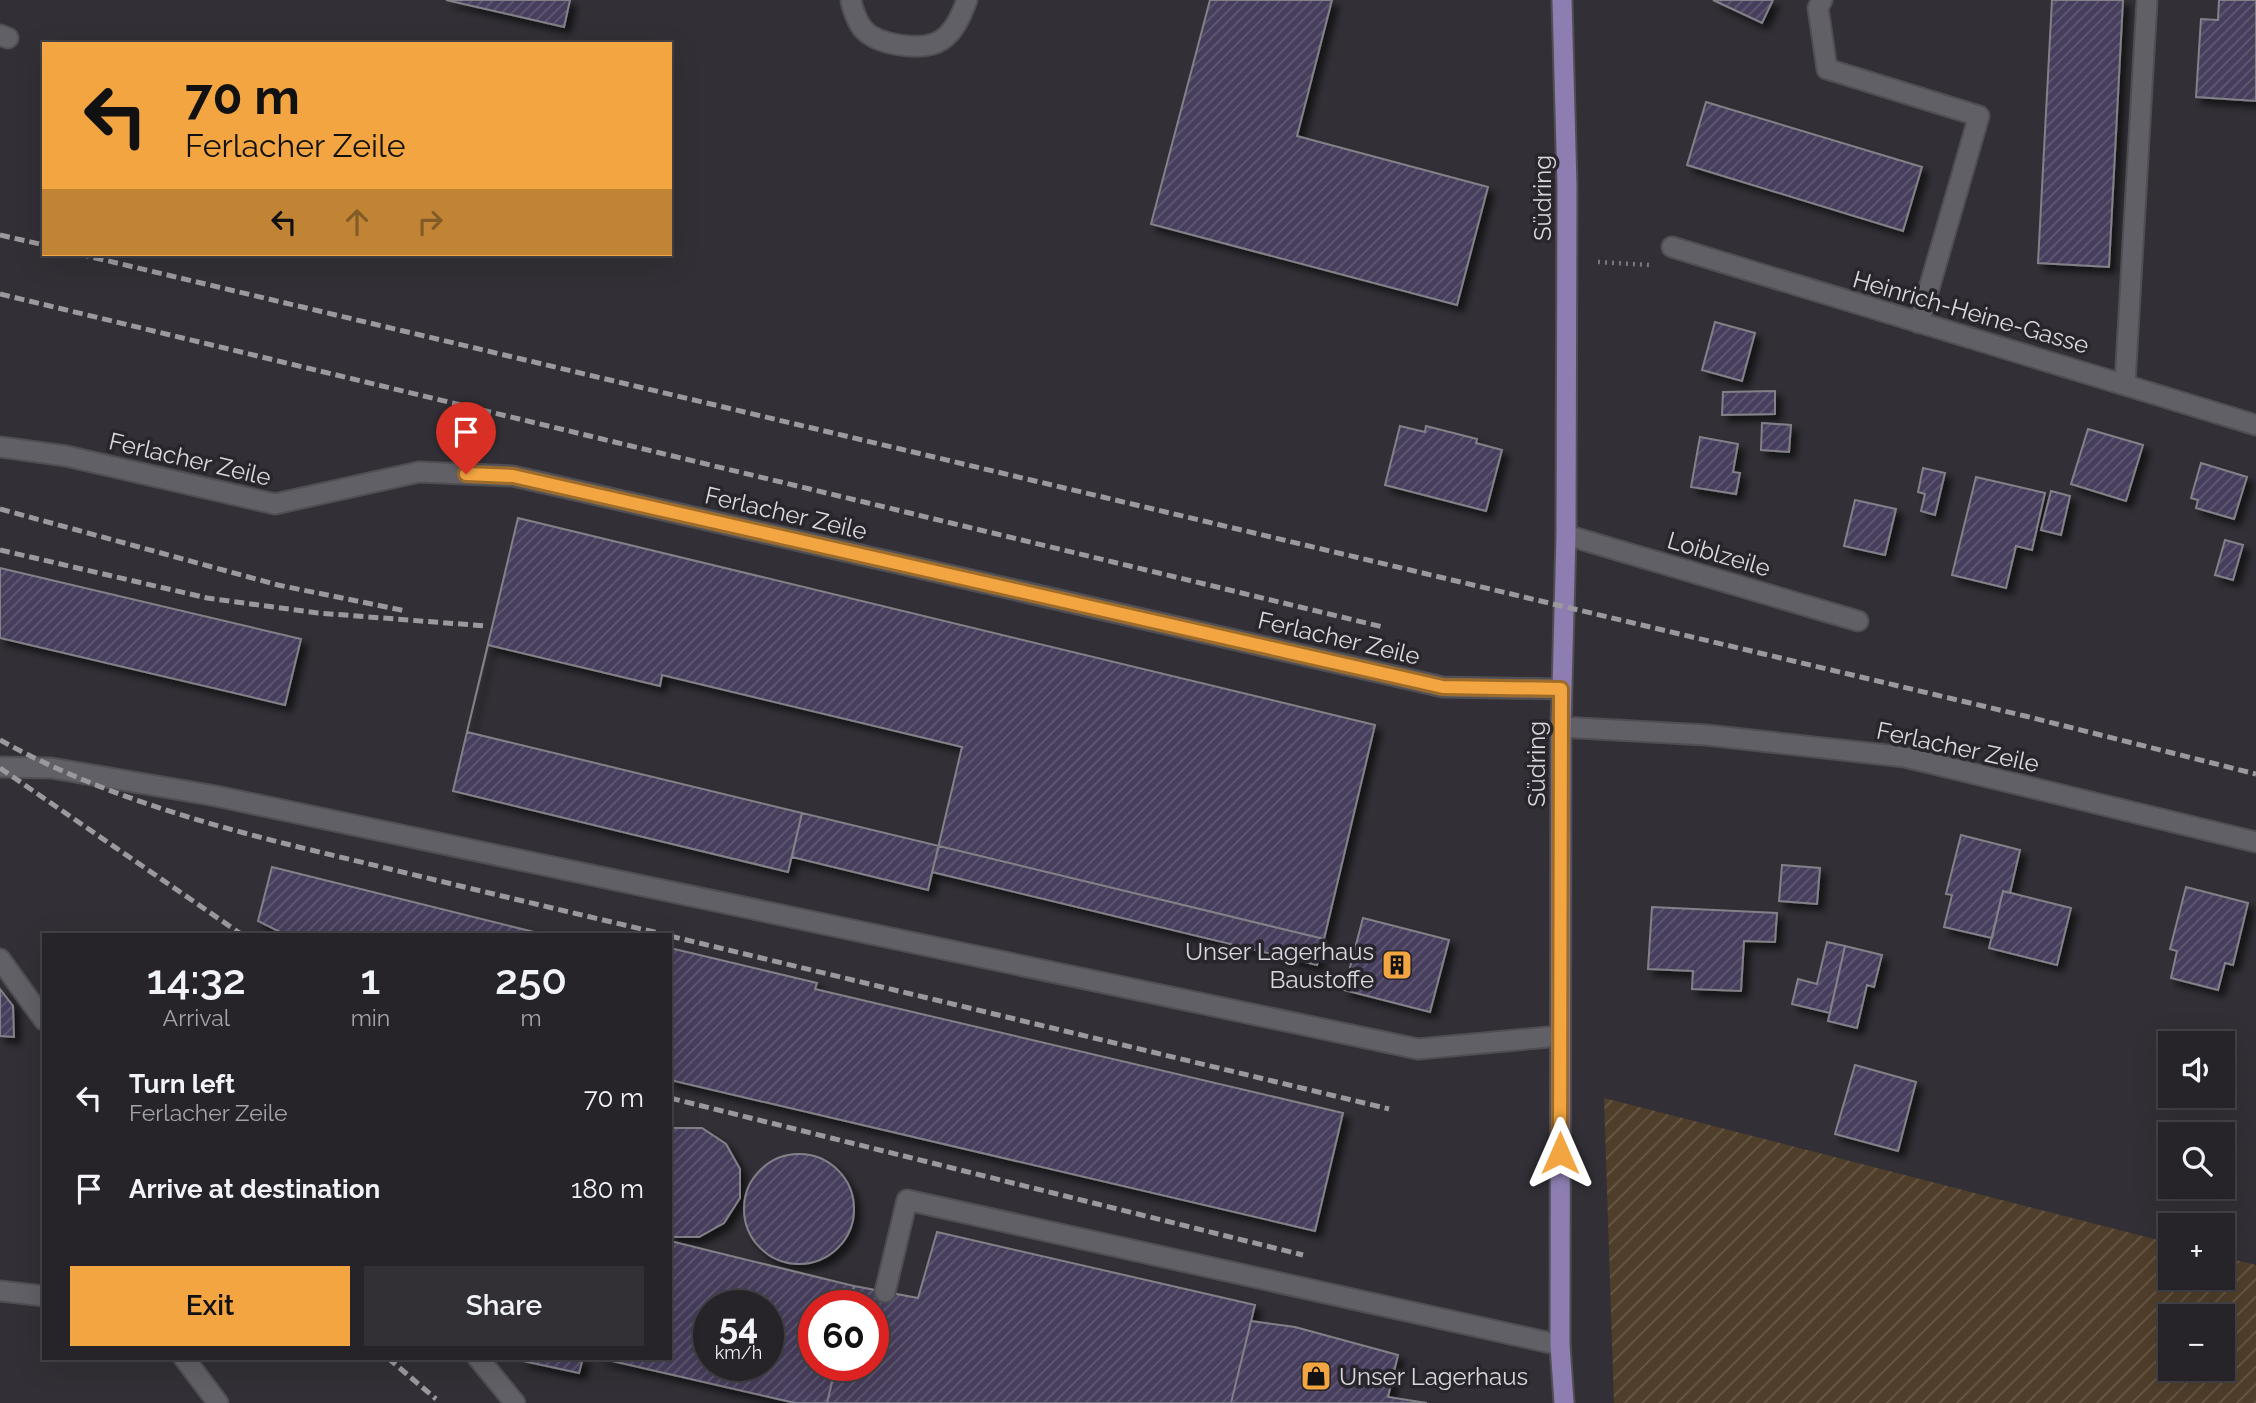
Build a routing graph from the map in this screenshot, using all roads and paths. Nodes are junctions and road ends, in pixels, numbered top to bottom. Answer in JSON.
{"nodes":[{"id":1,"x":851,"y":0,"type":"edge"},
{"id":2,"x":967,"y":0,"type":"edge"},
{"id":3,"x":1562,"y":0,"type":"edge"},
{"id":4,"x":1822,"y":0,"type":"edge"},
{"id":5,"x":2147,"y":0,"type":"edge"},
{"id":6,"x":1672,"y":247,"type":"joint"},
{"id":7,"x":1567,"y":261,"type":"junction"},
{"id":8,"x":1919,"y":323,"type":"junction"},
{"id":9,"x":2125,"y":383,"type":"junction"},
{"id":10,"x":2256,"y":425,"type":"edge"},
{"id":11,"x":0,"y":447,"type":"edge"},
{"id":12,"x":1566,"y":535,"type":"junction"},
{"id":13,"x":1858,"y":621,"type":"dead end"},
{"id":14,"x":1561,"y":689,"type":"junction"},
{"id":15,"x":1560,"y":727,"type":"junction"},
{"id":16,"x":0,"y":767,"type":"edge"},
{"id":17,"x":2256,"y":842,"type":"edge"},
{"id":18,"x":0,"y":959,"type":"edge"},
{"id":19,"x":42,"y":1017,"type":"edge"},
{"id":20,"x":1560,"y":1036,"type":"junction"},
{"id":21,"x":885,"y":1290,"type":"edge"},
{"id":22,"x":0,"y":1291,"type":"edge"},
{"id":23,"x":42,"y":1296,"type":"edge"},
{"id":24,"x":1560,"y":1345,"type":"junction"},
{"id":25,"x":186,"y":1360,"type":"edge"},
{"id":26,"x":480,"y":1360,"type":"edge"},
{"id":27,"x":218,"y":1403,"type":"edge"},
{"id":28,"x":515,"y":1403,"type":"edge"},
{"id":29,"x":1564,"y":1403,"type":"edge"}],
"edges":[{"from":1,"to":2,"type":"street"},
{"from":3,"to":7,"type":"main road","name":"Südring"},
{"from":4,"to":8,"type":"street"},
{"from":5,"to":9,"type":"street"},
{"from":6,"to":7,"type":"path"},
{"from":6,"to":8,"type":"street","name":"Heinrich-Heine-Gasse"},
{"from":7,"to":12,"type":"main road","name":"Südring"},
{"from":8,"to":9,"type":"street","name":"Heinrich-Heine-Gasse"},
{"from":9,"to":10,"type":"street","name":"Heinrich-Heine-Gasse"},
{"from":11,"to":14,"type":"street","name":"Ferlacher Zeile"},
{"from":12,"to":13,"type":"street","name":"Loiblzeile"},
{"from":12,"to":14,"type":"main road","name":"Südring"},
{"from":14,"to":15,"type":"main road","name":"Südring"},
{"from":15,"to":17,"type":"street","name":"Ferlacher Zeile"},
{"from":15,"to":20,"type":"main road","name":"Südring"},
{"from":16,"to":20,"type":"street"},
{"from":18,"to":19,"type":"street"},
{"from":20,"to":24,"type":"main road","name":"Südring"},
{"from":21,"to":24,"type":"street"},
{"from":22,"to":23,"type":"street"},
{"from":24,"to":29,"type":"main road","name":"Südring"},
{"from":25,"to":27,"type":"street"},
{"from":26,"to":28,"type":"street"}]}
